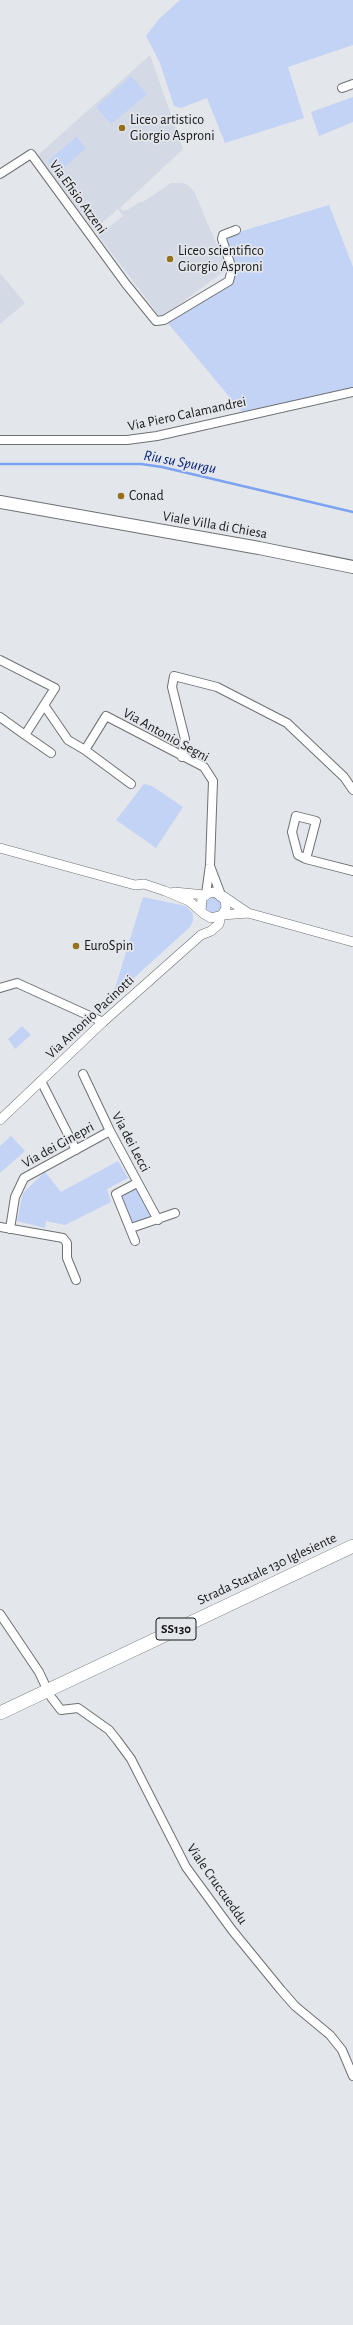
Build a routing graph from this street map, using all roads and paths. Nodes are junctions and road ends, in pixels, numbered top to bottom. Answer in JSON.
{"nodes":[{"id":1,"x":353,"y":84,"type":"edge"},
{"id":2,"x":342,"y":88,"type":"dead end"},
{"id":3,"x":0,"y":174,"type":"edge"},
{"id":4,"x":236,"y":230,"type":"dead end"},
{"id":5,"x":353,"y":392,"type":"edge"},
{"id":6,"x":0,"y":440,"type":"edge"},
{"id":7,"x":0,"y":502,"type":"edge"},
{"id":8,"x":353,"y":567,"type":"edge"},
{"id":9,"x":0,"y":660,"type":"edge"},
{"id":10,"x":44,"y":705,"type":"junction"},
{"id":11,"x":0,"y":716,"type":"edge"},
{"id":12,"x":25,"y":735,"type":"junction"},
{"id":13,"x":85,"y":750,"type":"junction"},
{"id":14,"x":51,"y":753,"type":"dead end"},
{"id":15,"x":182,"y":757,"type":"junction"},
{"id":16,"x":131,"y":784,"type":"dead end"},
{"id":17,"x":353,"y":790,"type":"edge"},
{"id":18,"x":0,"y":842,"type":"edge"},
{"id":19,"x":0,"y":848,"type":"edge"},
{"id":20,"x":306,"y":859,"type":"junction"},
{"id":21,"x":210,"y":866,"type":"junction"},
{"id":22,"x":353,"y":871,"type":"edge"},
{"id":23,"x":144,"y":884,"type":"junction"},
{"id":24,"x":165,"y":891,"type":"junction"},
{"id":25,"x":205,"y":895,"type":"junction"},
{"id":26,"x":222,"y":896,"type":"junction"},
{"id":27,"x":203,"y":913,"type":"junction"},
{"id":28,"x":248,"y":913,"type":"junction"},
{"id":29,"x":222,"y":915,"type":"junction"},
{"id":30,"x":201,"y":936,"type":"junction"},
{"id":31,"x":353,"y":942,"type":"edge"},
{"id":32,"x":0,"y":988,"type":"edge"},
{"id":33,"x":103,"y":1022,"type":"junction"},
{"id":34,"x":83,"y":1074,"type":"dead end"},
{"id":35,"x":41,"y":1081,"type":"junction"},
{"id":36,"x":0,"y":1120,"type":"edge"},
{"id":37,"x":110,"y":1131,"type":"junction"},
{"id":38,"x":76,"y":1150,"type":"junction"},
{"id":39,"x":137,"y":1183,"type":"junction"},
{"id":40,"x":175,"y":1213,"type":"dead end"},
{"id":41,"x":158,"y":1220,"type":"junction"},
{"id":42,"x":0,"y":1227,"type":"edge"},
{"id":43,"x":131,"y":1228,"type":"junction"},
{"id":44,"x":10,"y":1229,"type":"junction"},
{"id":45,"x":135,"y":1241,"type":"dead end"},
{"id":46,"x":76,"y":1280,"type":"dead end"},
{"id":47,"x":353,"y":1546,"type":"edge"},
{"id":48,"x":0,"y":1614,"type":"edge"},
{"id":49,"x":46,"y":1687,"type":"dead end"},
{"id":50,"x":51,"y":1697,"type":"dead end"},
{"id":51,"x":0,"y":1713,"type":"edge"},
{"id":52,"x":353,"y":2076,"type":"edge"}],
"edges":[{"from":1,"to":2,"type":"street"},
{"from":3,"to":4,"type":"street","name":"Via Efisio Atzeni"},
{"from":5,"to":6,"type":"street","name":"Via Piero Calamandrei"},
{"from":7,"to":8,"type":"main road","name":"Viale Villa di Chiesa"},
{"from":9,"to":10,"type":"street"},
{"from":10,"to":12,"type":"street"},
{"from":10,"to":13,"type":"street"},
{"from":11,"to":12,"type":"street"},
{"from":12,"to":14,"type":"street"},
{"from":13,"to":15,"type":"street","name":"Via Antonio Segni"},
{"from":13,"to":16,"type":"street"},
{"from":15,"to":17,"type":"street"},
{"from":15,"to":21,"type":"street","name":"Via Antonio Segni"},
{"from":18,"to":23,"type":"street"},
{"from":19,"to":23,"type":"street"},
{"from":20,"to":20,"type":"street"},
{"from":20,"to":22,"type":"street"},
{"from":21,"to":25,"type":"street","name":"Via Antonio Segni"},
{"from":21,"to":26,"type":"street","name":"Via Antonio Segni"},
{"from":23,"to":24,"type":"street"},
{"from":24,"to":25,"type":"street"},
{"from":24,"to":27,"type":"street"},
{"from":25,"to":26,"type":"street"},
{"from":25,"to":27,"type":"street"},
{"from":26,"to":28,"type":"street"},
{"from":26,"to":29,"type":"street"},
{"from":27,"to":29,"type":"street"},
{"from":27,"to":30,"type":"street"},
{"from":28,"to":29,"type":"street"},
{"from":28,"to":31,"type":"street"},
{"from":29,"to":30,"type":"street","name":"Via Antonio Pacinotti"},
{"from":30,"to":33,"type":"street","name":"Via Antonio Pacinotti"},
{"from":32,"to":33,"type":"street"},
{"from":33,"to":35,"type":"street","name":"Via Antonio Pacinotti"},
{"from":34,"to":37,"type":"street","name":"Via dei Lecci"},
{"from":35,"to":36,"type":"street","name":"Via Antonio Pacinotti"},
{"from":35,"to":38,"type":"street"},
{"from":37,"to":38,"type":"street","name":"Via dei Ginepri"},
{"from":37,"to":39,"type":"street","name":"Via dei Lecci"},
{"from":38,"to":44,"type":"street","name":"Via dei Ginepri"},
{"from":39,"to":41,"type":"street","name":"Via dei Lecci"},
{"from":39,"to":43,"type":"street"},
{"from":40,"to":41,"type":"street"},
{"from":41,"to":43,"type":"street"},
{"from":42,"to":44,"type":"street"},
{"from":43,"to":45,"type":"street"},
{"from":44,"to":46,"type":"street"},
{"from":47,"to":51,"type":"highway","name":"Strada Statale 130 Iglesiente","number":"SS130"},
{"from":48,"to":49,"type":"street"},
{"from":50,"to":52,"type":"street","name":"Viale Cruccueddu"}]}
